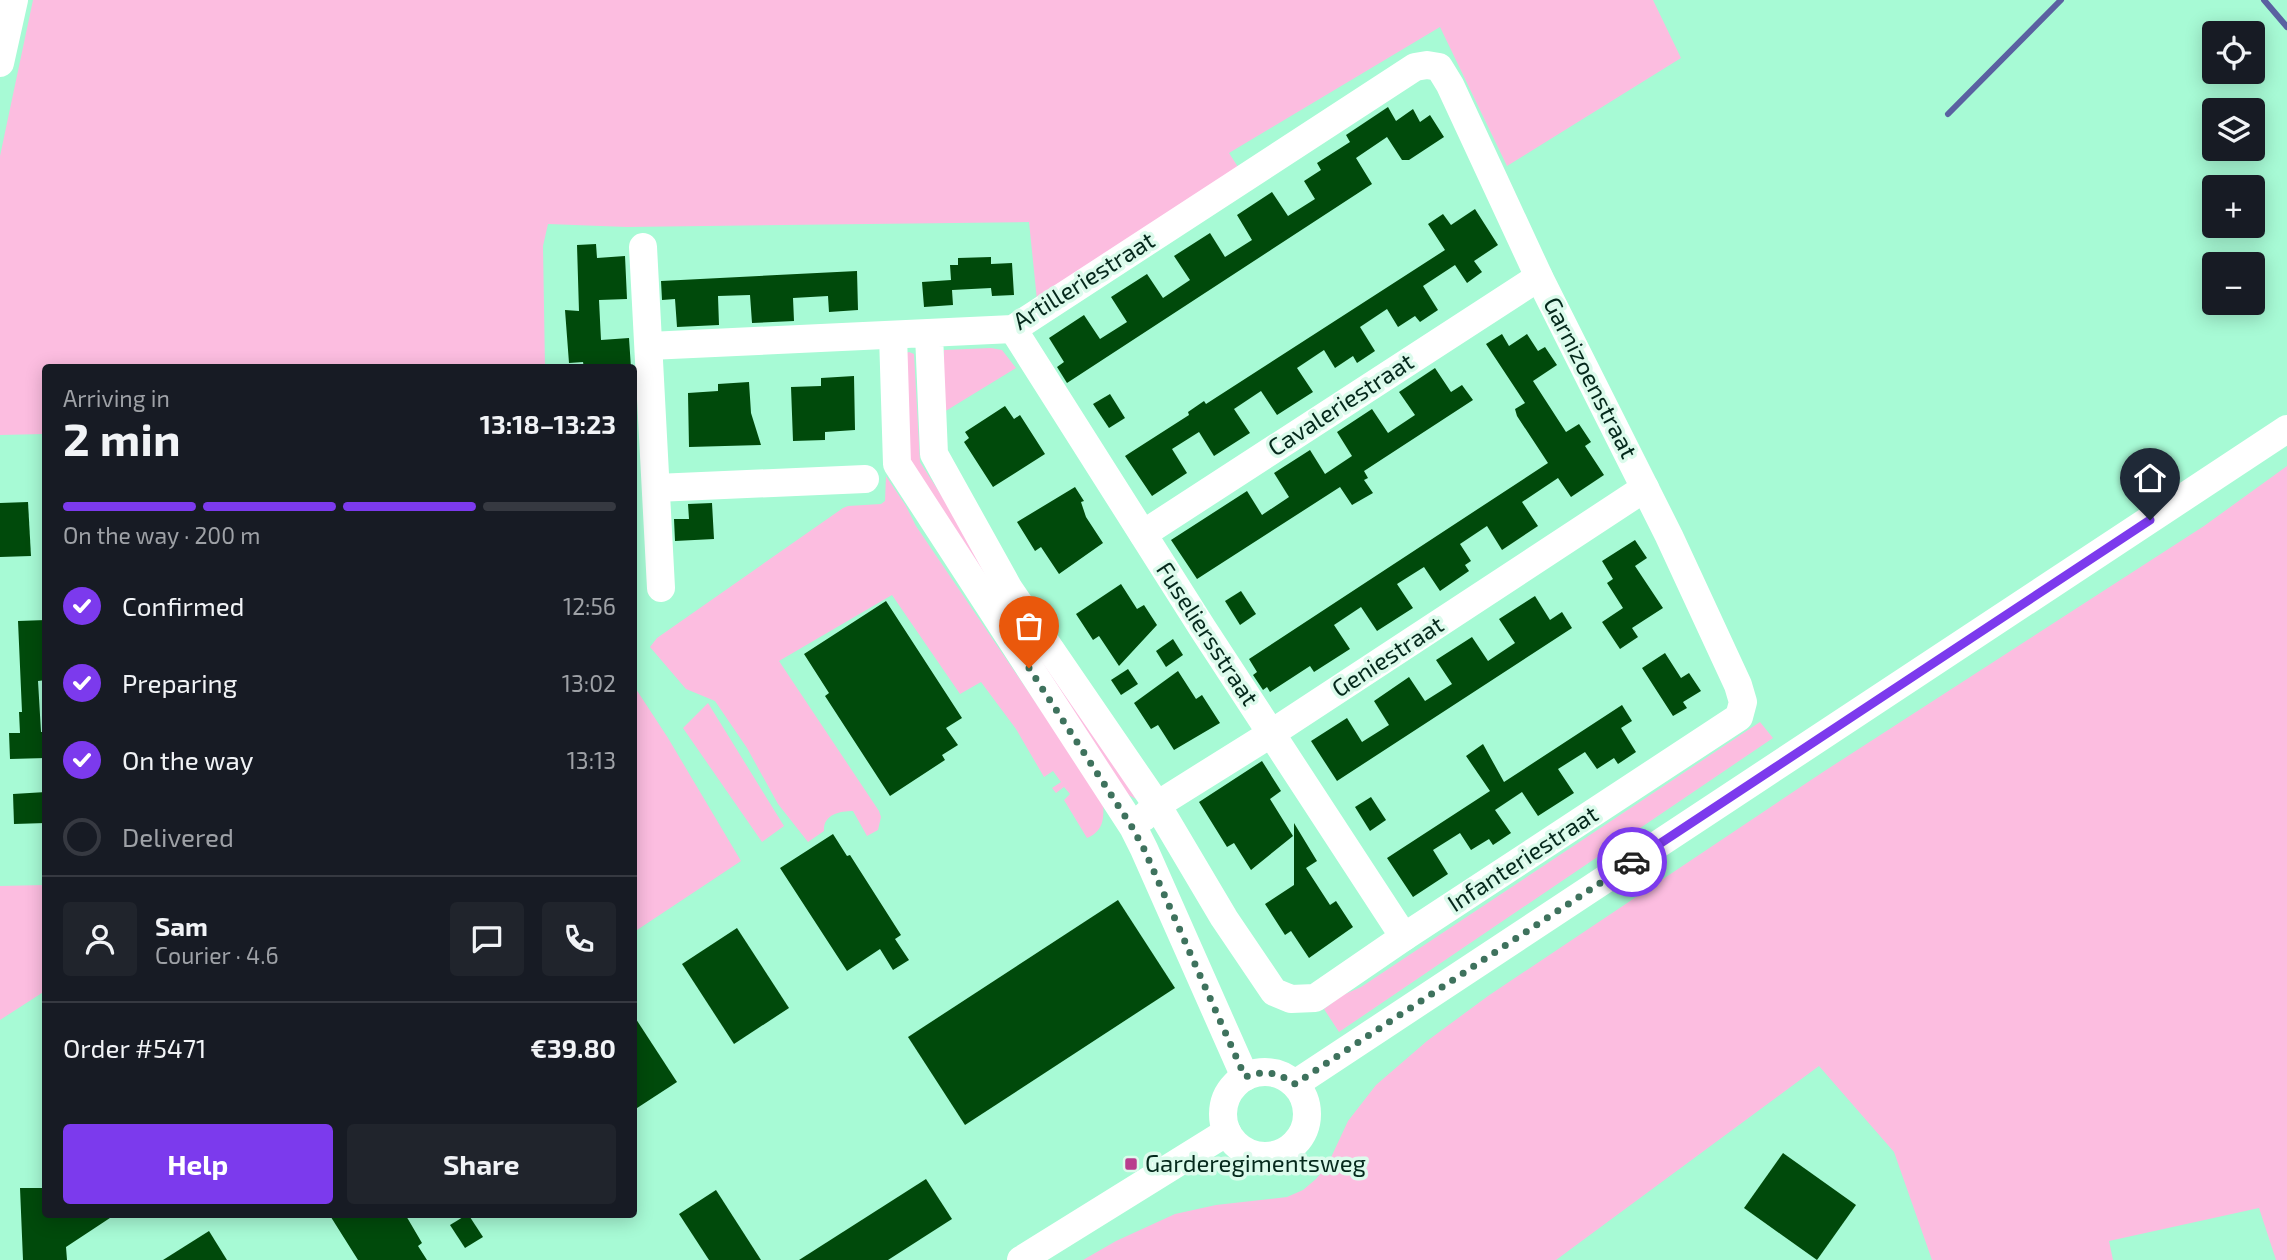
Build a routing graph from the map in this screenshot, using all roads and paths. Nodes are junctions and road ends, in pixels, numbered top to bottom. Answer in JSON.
{"nodes":[{"id":1,"x":14,"y":0,"type":"edge"},
{"id":2,"x":0,"y":63,"type":"edge"},
{"id":3,"x":1427,"y":65,"type":"joint"},
{"id":4,"x":643,"y":247,"type":"dead end"},
{"id":5,"x":1539,"y":277,"type":"junction"},
{"id":6,"x":1013,"y":329,"type":"junction"},
{"id":7,"x":929,"y":334,"type":"junction"},
{"id":8,"x":893,"y":335,"type":"junction"},
{"id":9,"x":649,"y":346,"type":"junction"},
{"id":10,"x":2287,"y":429,"type":"edge"},
{"id":11,"x":865,"y":479,"type":"dead end"},
{"id":12,"x":656,"y":488,"type":"junction"},
{"id":13,"x":1645,"y":488,"type":"junction"},
{"id":14,"x":1143,"y":534,"type":"junction"},
{"id":15,"x":660,"y":588,"type":"dead end"},
{"id":16,"x":1743,"y":702,"type":"joint"},
{"id":17,"x":1272,"y":733,"type":"junction"},
{"id":18,"x":1157,"y":805,"type":"junction"},
{"id":19,"x":1132,"y":827,"type":"junction"},
{"id":20,"x":1404,"y":937,"type":"junction"},
{"id":21,"x":1245,"y":1077,"type":"junction"},
{"id":22,"x":1295,"y":1084,"type":"junction"},
{"id":23,"x":1227,"y":1132,"type":"junction"},
{"id":24,"x":1021,"y":1260,"type":"edge"}],
"edges":[{"from":1,"to":2,"type":"street"},
{"from":3,"to":5,"type":"street","name":"Garnizoenstraat"},
{"from":3,"to":6,"type":"street","name":"Artilleriestraat"},
{"from":4,"to":9,"type":"street"},
{"from":5,"to":13,"type":"street","name":"Garnizoenstraat"},
{"from":5,"to":14,"type":"street","name":"Cavaleriestraat"},
{"from":6,"to":7,"type":"street","name":"Artilleriestraat"},
{"from":6,"to":14,"type":"street","name":"Fuseliersstraat"},
{"from":7,"to":8,"type":"street","name":"Artilleriestraat"},
{"from":7,"to":18,"type":"street"},
{"from":8,"to":9,"type":"street","name":"Artilleriestraat"},
{"from":8,"to":19,"type":"street"},
{"from":9,"to":12,"type":"street"},
{"from":10,"to":22,"type":"street"},
{"from":11,"to":12,"type":"street"},
{"from":12,"to":15,"type":"street"},
{"from":13,"to":16,"type":"street","name":"Garnizoenstraat"},
{"from":13,"to":17,"type":"street","name":"Geniestraat"},
{"from":14,"to":17,"type":"street","name":"Fuseliersstraat"},
{"from":16,"to":20,"type":"street","name":"Infanteriestraat"},
{"from":17,"to":18,"type":"street","name":"Geniestraat"},
{"from":17,"to":20,"type":"street","name":"Fuseliersstraat"},
{"from":18,"to":19,"type":"street","name":"Geniestraat"},
{"from":18,"to":20,"type":"street","name":"Infanteriestraat"},
{"from":19,"to":21,"type":"street"},
{"from":21,"to":22,"type":"street"},
{"from":21,"to":23,"type":"street"},
{"from":22,"to":23,"type":"street"},
{"from":23,"to":24,"type":"street"}]}
